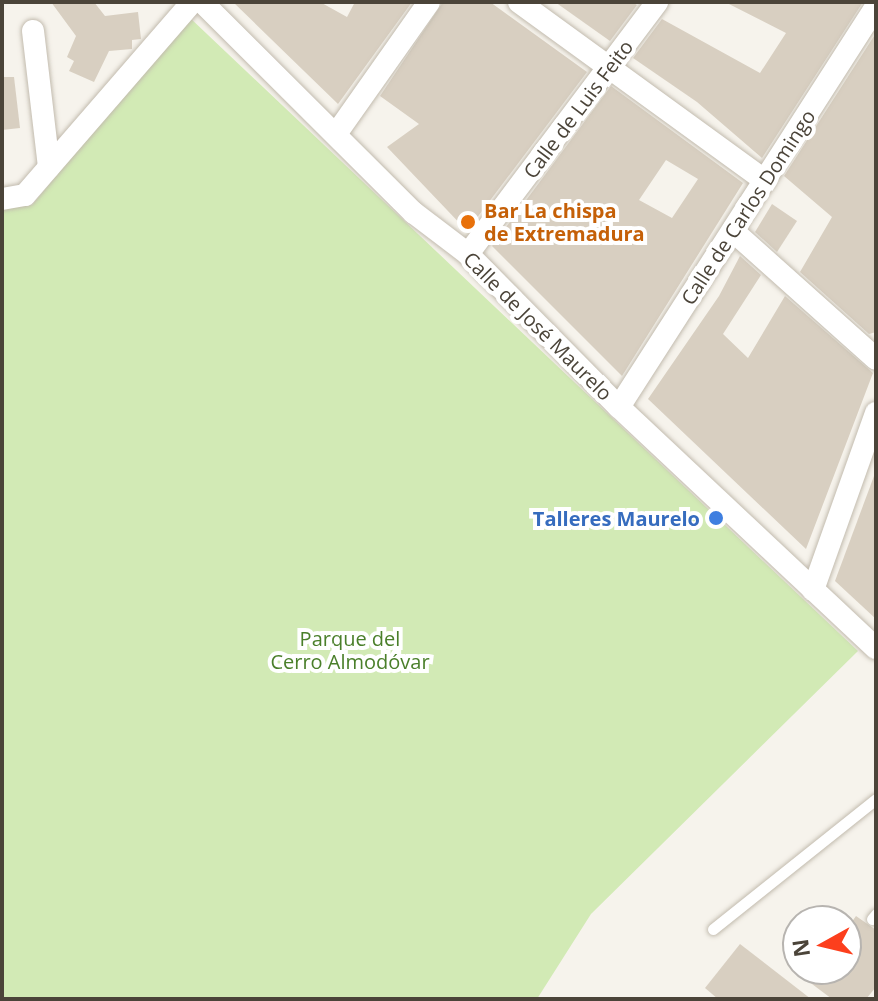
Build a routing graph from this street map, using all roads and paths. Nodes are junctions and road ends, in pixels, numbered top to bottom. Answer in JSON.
{"nodes":[{"id":1,"x":192,"y":2,"type":"edge"},
{"id":2,"x":202,"y":2,"type":"edge"},
{"id":3,"x":429,"y":2,"type":"edge"},
{"id":4,"x":519,"y":2,"type":"edge"},
{"id":5,"x":657,"y":2,"type":"edge"},
{"id":6,"x":876,"y":7,"type":"edge"},
{"id":7,"x":33,"y":31,"type":"dead end"},
{"id":8,"x":610,"y":69,"type":"junction"},
{"id":9,"x":336,"y":134,"type":"junction"},
{"id":10,"x":49,"y":167,"type":"junction"},
{"id":11,"x":765,"y":181,"type":"junction"},
{"id":12,"x":2,"y":199,"type":"edge"},
{"id":13,"x":733,"y":231,"type":"junction"},
{"id":14,"x":468,"y":254,"type":"junction"},
{"id":15,"x":876,"y":359,"type":"edge"},
{"id":16,"x":619,"y":407,"type":"junction"},
{"id":17,"x":876,"y":413,"type":"edge"},
{"id":18,"x":813,"y":590,"type":"junction"},
{"id":19,"x":876,"y":648,"type":"edge"},
{"id":20,"x":875,"y":800,"type":"edge"},
{"id":21,"x":876,"y":816,"type":"edge"},
{"id":22,"x":713,"y":929,"type":"dead end"}],
"edges":[{"from":1,"to":10,"type":"street"},
{"from":2,"to":9,"type":"street","name":"Calle de José Maurelo"},
{"from":3,"to":9,"type":"street"},
{"from":4,"to":8,"type":"street"},
{"from":5,"to":8,"type":"street","name":"Calle de Luis Feito"},
{"from":6,"to":11,"type":"street","name":"Calle de Carlos Domingo"},
{"from":7,"to":10,"type":"street"},
{"from":8,"to":11,"type":"street"},
{"from":8,"to":14,"type":"street","name":"Calle de Luis Feito"},
{"from":9,"to":14,"type":"street","name":"Calle de José Maurelo"},
{"from":10,"to":12,"type":"street"},
{"from":11,"to":13,"type":"street","name":"Calle de Carlos Domingo"},
{"from":13,"to":15,"type":"street"},
{"from":13,"to":16,"type":"street","name":"Calle de Carlos Domingo"},
{"from":14,"to":16,"type":"street","name":"Calle de José Maurelo"},
{"from":16,"to":18,"type":"street","name":"Calle de José Maurelo"},
{"from":17,"to":18,"type":"street"},
{"from":18,"to":19,"type":"street","name":"Calle de José Maurelo"},
{"from":20,"to":21,"type":"lane"},
{"from":20,"to":22,"type":"lane"}]}
